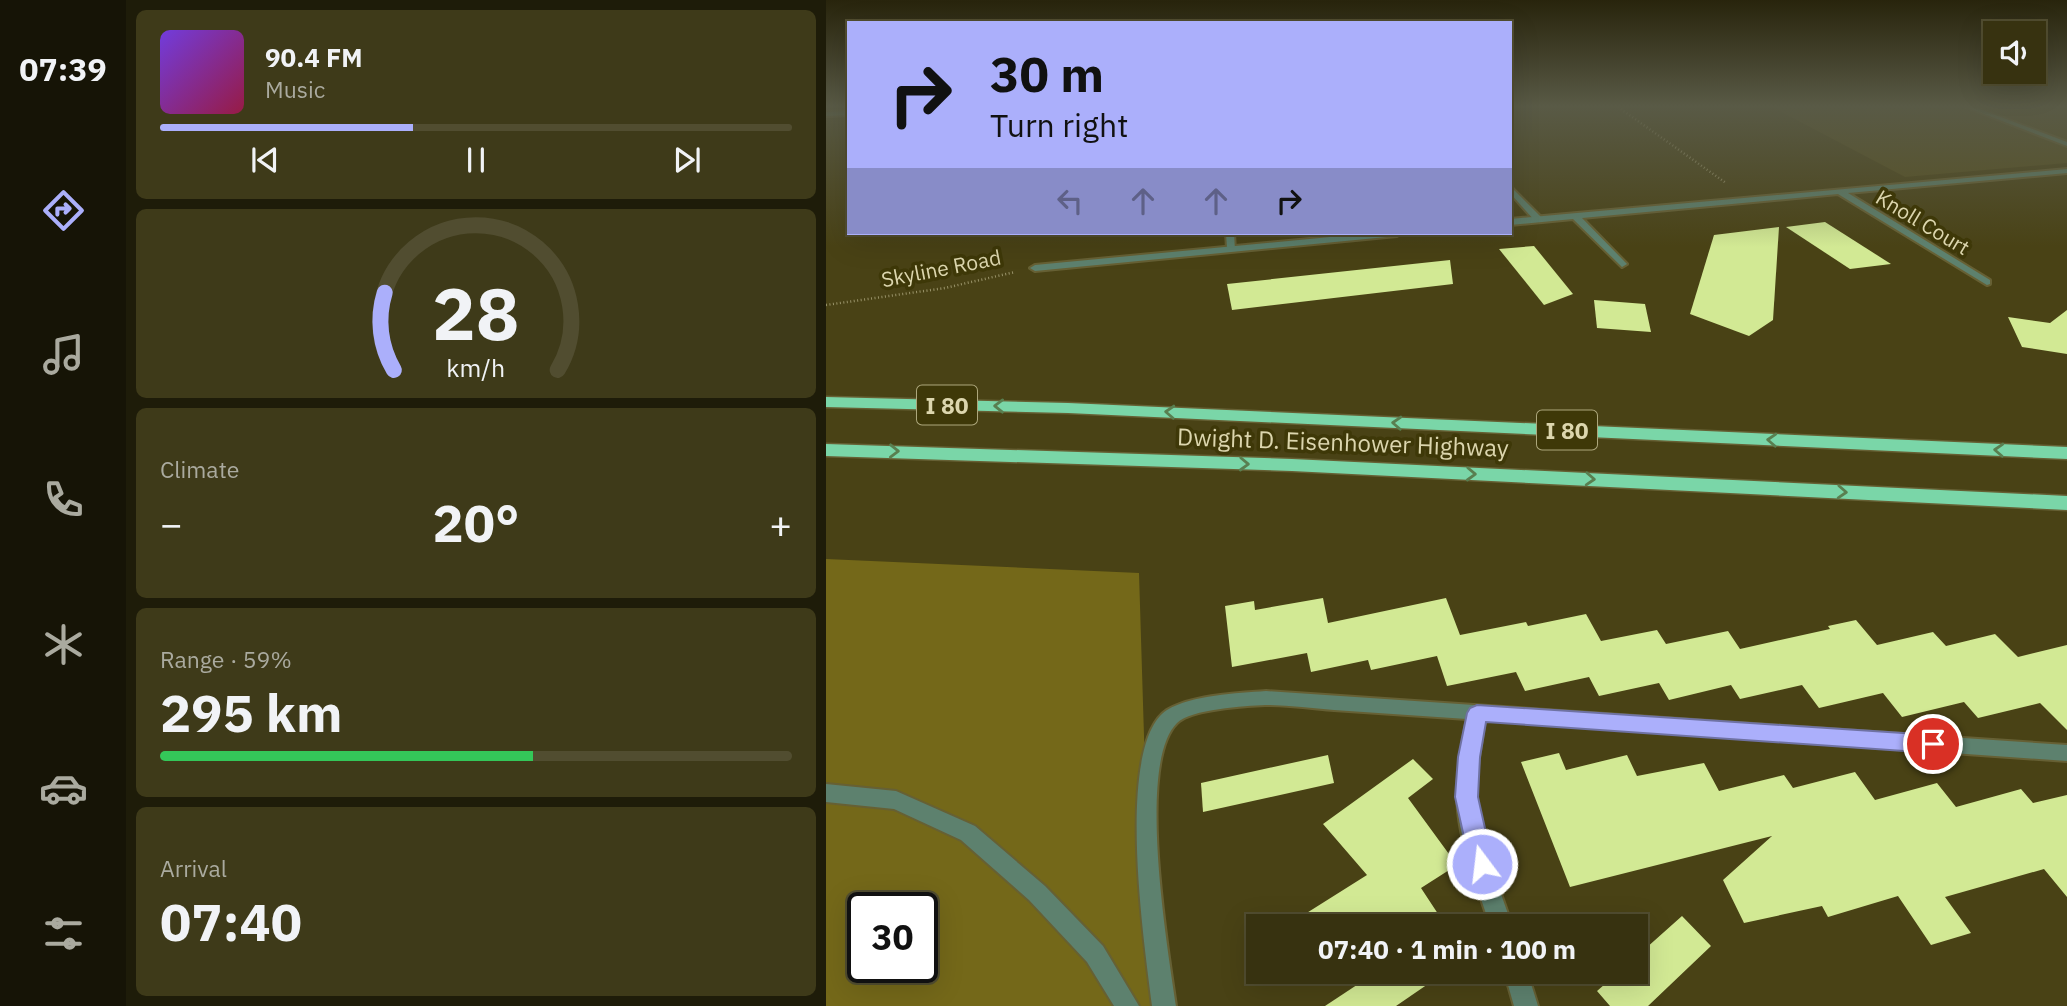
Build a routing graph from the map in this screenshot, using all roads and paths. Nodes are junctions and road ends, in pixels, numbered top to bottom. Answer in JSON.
{"nodes":[{"id":1,"x":1685,"y":154,"type":"edge"},
{"id":2,"x":2067,"y":171,"type":"edge"},
{"id":3,"x":1729,"y":185,"type":"dead end"},
{"id":4,"x":1512,"y":190,"type":"edge"},
{"id":5,"x":1840,"y":192,"type":"junction"},
{"id":6,"x":1575,"y":216,"type":"junction"},
{"id":7,"x":1538,"y":219,"type":"junction"},
{"id":8,"x":1512,"y":222,"type":"edge"},
{"id":9,"x":1230,"y":235,"type":"edge"},
{"id":10,"x":1374,"y":235,"type":"edge"},
{"id":11,"x":1232,"y":248,"type":"junction"},
{"id":12,"x":1622,"y":264,"type":"dead end"},
{"id":13,"x":1035,"y":268,"type":"joint"},
{"id":14,"x":1987,"y":282,"type":"dead end"},
{"id":15,"x":826,"y":305,"type":"edge"},
{"id":16,"x":826,"y":402,"type":"edge"},
{"id":17,"x":826,"y":450,"type":"edge"},
{"id":18,"x":2067,"y":453,"type":"edge"},
{"id":19,"x":2067,"y":503,"type":"edge"},
{"id":20,"x":1477,"y":713,"type":"junction"},
{"id":21,"x":2067,"y":753,"type":"edge"},
{"id":22,"x":826,"y":793,"type":"edge"},
{"id":23,"x":1497,"y":914,"type":"edge"},
{"id":24,"x":1519,"y":984,"type":"edge"},
{"id":25,"x":1127,"y":1006,"type":"edge"},
{"id":26,"x":1164,"y":1006,"type":"edge"},
{"id":27,"x":1526,"y":1006,"type":"edge"}],
"edges":[{"from":1,"to":3,"type":"path"},
{"from":2,"to":5,"type":"street"},
{"from":4,"to":7,"type":"street"},
{"from":5,"to":6,"type":"street"},
{"from":5,"to":14,"type":"street","name":"Knoll Court"},
{"from":6,"to":7,"type":"street"},
{"from":6,"to":12,"type":"street"},
{"from":7,"to":8,"type":"street"},
{"from":9,"to":11,"type":"street"},
{"from":10,"to":11,"type":"street","name":"Skyline Road"},
{"from":11,"to":13,"type":"street","name":"Skyline Road"},
{"from":13,"to":15,"type":"path","name":"Skyline Road"},
{"from":18,"to":16,"type":"highway","name":"Dwight D. Eisenhower Highway","number":"I 80","one_way":true},
{"from":17,"to":19,"type":"highway","name":"Dwight D. Eisenhower Highway","number":"I 80","one_way":true},
{"from":20,"to":21,"type":"street"},
{"from":20,"to":23,"type":"street"},
{"from":20,"to":26,"type":"street"},
{"from":22,"to":25,"type":"street"},
{"from":24,"to":27,"type":"street"}]}
